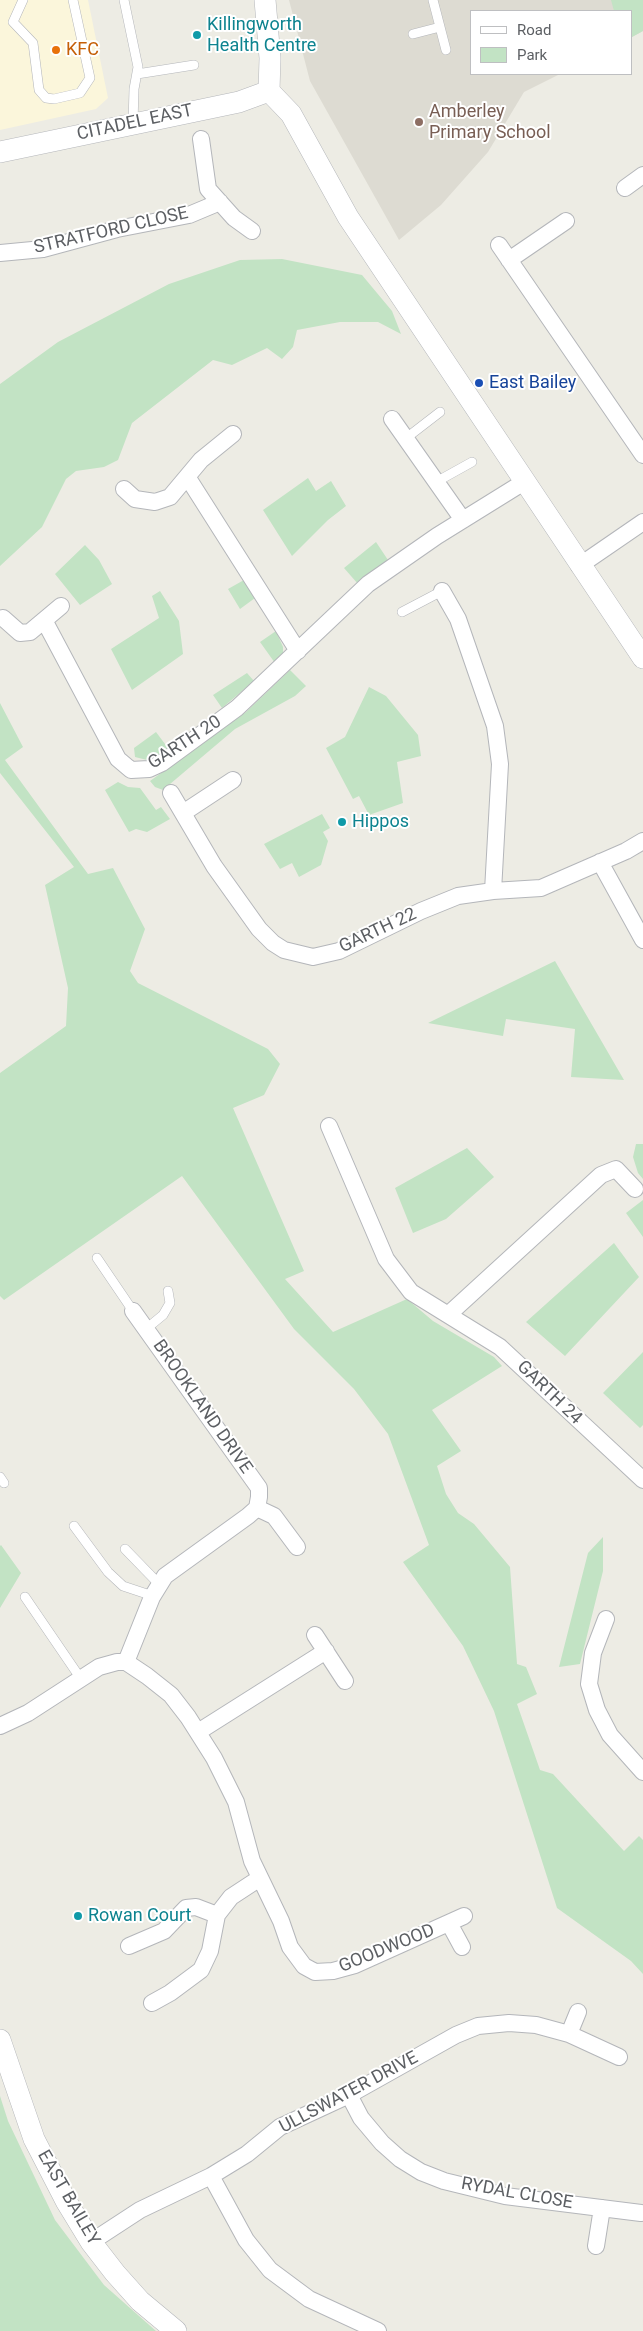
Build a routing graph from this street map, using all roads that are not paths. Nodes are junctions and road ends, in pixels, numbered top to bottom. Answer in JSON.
{"nodes":[{"id":1,"x":23,"y":0,"type":"edge"},
{"id":2,"x":73,"y":0,"type":"edge"},
{"id":3,"x":124,"y":0,"type":"edge"},
{"id":4,"x":266,"y":0,"type":"edge"},
{"id":5,"x":433,"y":0,"type":"edge"},
{"id":6,"x":440,"y":27,"type":"junction"},
{"id":7,"x":413,"y":34,"type":"dead end"},
{"id":8,"x":446,"y":50,"type":"dead end"},
{"id":9,"x":194,"y":65,"type":"dead end"},
{"id":10,"x":137,"y":74,"type":"junction"},
{"id":11,"x":269,"y":91,"type":"junction"},
{"id":12,"x":133,"y":123,"type":"junction"},
{"id":13,"x":200,"y":139,"type":"dead end"},
{"id":14,"x":0,"y":152,"type":"edge"},
{"id":15,"x":643,"y":175,"type":"edge"},
{"id":16,"x":625,"y":188,"type":"dead end"},
{"id":17,"x":220,"y":202,"type":"junction"},
{"id":18,"x":566,"y":221,"type":"dead end"},
{"id":19,"x":252,"y":231,"type":"dead end"},
{"id":20,"x":499,"y":245,"type":"dead end"},
{"id":21,"x":0,"y":253,"type":"edge"},
{"id":22,"x":509,"y":260,"type":"junction"},
{"id":23,"x":440,"y":412,"type":"dead end"},
{"id":24,"x":392,"y":419,"type":"dead end"},
{"id":25,"x":234,"y":434,"type":"dead end"},
{"id":26,"x":405,"y":438,"type":"junction"},
{"id":27,"x":643,"y":455,"type":"edge"},
{"id":28,"x":472,"y":462,"type":"dead end"},
{"id":29,"x":188,"y":478,"type":"junction"},
{"id":30,"x":436,"y":482,"type":"junction"},
{"id":31,"x":524,"y":482,"type":"junction"},
{"id":32,"x":124,"y":489,"type":"dead end"},
{"id":33,"x":463,"y":520,"type":"junction"},
{"id":34,"x":643,"y":522,"type":"edge"},
{"id":35,"x":579,"y":566,"type":"junction"},
{"id":36,"x":442,"y":591,"type":"joint"},
{"id":37,"x":62,"y":606,"type":"dead end"},
{"id":38,"x":402,"y":612,"type":"dead end"},
{"id":39,"x":3,"y":618,"type":"dead end"},
{"id":40,"x":44,"y":620,"type":"junction"},
{"id":41,"x":298,"y":650,"type":"junction"},
{"id":42,"x":643,"y":658,"type":"edge"},
{"id":43,"x":233,"y":780,"type":"dead end"},
{"id":44,"x":171,"y":793,"type":"dead end"},
{"id":45,"x":183,"y":813,"type":"junction"},
{"id":46,"x":643,"y":841,"type":"edge"},
{"id":47,"x":600,"y":862,"type":"junction"},
{"id":48,"x":493,"y":890,"type":"junction"},
{"id":49,"x":643,"y":940,"type":"edge"},
{"id":50,"x":329,"y":1126,"type":"dead end"},
{"id":51,"x":635,"y":1189,"type":"dead end"},
{"id":52,"x":97,"y":1258,"type":"dead end"},
{"id":53,"x":168,"y":1291,"type":"dead end"},
{"id":54,"x":133,"y":1311,"type":"joint"},
{"id":55,"x":449,"y":1314,"type":"junction"},
{"id":56,"x":146,"y":1329,"type":"junction"},
{"id":57,"x":643,"y":1480,"type":"edge"},
{"id":58,"x":257,"y":1508,"type":"junction"},
{"id":59,"x":74,"y":1526,"type":"dead end"},
{"id":60,"x":297,"y":1547,"type":"dead end"},
{"id":61,"x":125,"y":1549,"type":"dead end"},
{"id":62,"x":156,"y":1590,"type":"junction"},
{"id":63,"x":25,"y":1597,"type":"dead end"},
{"id":64,"x":606,"y":1619,"type":"dead end"},
{"id":65,"x":315,"y":1635,"type":"dead end"},
{"id":66,"x":326,"y":1651,"type":"junction"},
{"id":67,"x":126,"y":1662,"type":"junction"},
{"id":68,"x":81,"y":1679,"type":"junction"},
{"id":69,"x":346,"y":1682,"type":"dead end"},
{"id":70,"x":0,"y":1726,"type":"edge"},
{"id":71,"x":198,"y":1732,"type":"junction"},
{"id":72,"x":643,"y":1772,"type":"edge"},
{"id":73,"x":260,"y":1878,"type":"junction"},
{"id":74,"x":217,"y":1915,"type":"junction"},
{"id":75,"x":130,"y":1946,"type":"dead end"},
{"id":76,"x":462,"y":1947,"type":"dead end"},
{"id":77,"x":152,"y":2003,"type":"dead end"},
{"id":78,"x":578,"y":2012,"type":"dead end"},
{"id":79,"x":569,"y":2034,"type":"junction"},
{"id":80,"x":0,"y":2040,"type":"edge"},
{"id":81,"x":619,"y":2057,"type":"dead end"},
{"id":82,"x":349,"y":2095,"type":"junction"},
{"id":83,"x":211,"y":2176,"type":"junction"},
{"id":84,"x":602,"y":2208,"type":"junction"},
{"id":85,"x":641,"y":2213,"type":"dead end"},
{"id":86,"x":91,"y":2242,"type":"junction"},
{"id":87,"x":596,"y":2246,"type":"dead end"},
{"id":88,"x":176,"y":2331,"type":"edge"},
{"id":89,"x":378,"y":2331,"type":"edge"}],
"edges":[{"from":1,"to":2,"type":"lane"},
{"from":3,"to":10,"type":"lane"},
{"from":4,"to":11,"type":"street"},
{"from":5,"to":6,"type":"lane"},
{"from":6,"to":7,"type":"lane"},
{"from":6,"to":8,"type":"lane"},
{"from":9,"to":10,"type":"lane"},
{"from":10,"to":12,"type":"lane"},
{"from":11,"to":12,"type":"street","name":"CITADEL EAST"},
{"from":11,"to":31,"type":"street"},
{"from":12,"to":14,"type":"street","name":"CITADEL EAST"},
{"from":13,"to":17,"type":"street"},
{"from":15,"to":16,"type":"street"},
{"from":17,"to":19,"type":"street"},
{"from":17,"to":21,"type":"street","name":"STRATFORD CLOSE"},
{"from":18,"to":22,"type":"street"},
{"from":20,"to":22,"type":"street"},
{"from":22,"to":27,"type":"street"},
{"from":23,"to":26,"type":"lane"},
{"from":24,"to":26,"type":"street"},
{"from":25,"to":29,"type":"street"},
{"from":26,"to":30,"type":"street"},
{"from":28,"to":30,"type":"lane"},
{"from":29,"to":32,"type":"street"},
{"from":29,"to":41,"type":"street"},
{"from":30,"to":33,"type":"street"},
{"from":31,"to":33,"type":"street","name":"GARTH 20"},
{"from":31,"to":35,"type":"street"},
{"from":33,"to":41,"type":"street","name":"GARTH 20"},
{"from":34,"to":35,"type":"street"},
{"from":35,"to":42,"type":"street"},
{"from":36,"to":38,"type":"lane"},
{"from":36,"to":48,"type":"street"},
{"from":37,"to":40,"type":"street"},
{"from":39,"to":40,"type":"street"},
{"from":40,"to":41,"type":"street","name":"GARTH 20"},
{"from":43,"to":45,"type":"street"},
{"from":44,"to":45,"type":"street","name":"GARTH 22"},
{"from":45,"to":48,"type":"street","name":"GARTH 22"},
{"from":46,"to":47,"type":"street","name":"GARTH 22"},
{"from":47,"to":48,"type":"street","name":"GARTH 22"},
{"from":47,"to":49,"type":"street"},
{"from":50,"to":55,"type":"street","name":"GARTH 24"},
{"from":51,"to":55,"type":"street"},
{"from":52,"to":54,"type":"lane"},
{"from":53,"to":56,"type":"lane"},
{"from":54,"to":56,"type":"street","name":"BROOKLAND DRIVE"},
{"from":55,"to":57,"type":"street","name":"GARTH 24"},
{"from":56,"to":58,"type":"street","name":"BROOKLAND DRIVE"},
{"from":58,"to":60,"type":"street"},
{"from":58,"to":62,"type":"street"},
{"from":59,"to":62,"type":"lane"},
{"from":61,"to":62,"type":"lane"},
{"from":62,"to":67,"type":"street"},
{"from":63,"to":68,"type":"lane"},
{"from":64,"to":72,"type":"street"},
{"from":65,"to":66,"type":"street"},
{"from":66,"to":69,"type":"street"},
{"from":66,"to":71,"type":"street"},
{"from":67,"to":68,"type":"street"},
{"from":67,"to":71,"type":"street","name":"GOODWOOD"},
{"from":68,"to":70,"type":"street"},
{"from":71,"to":73,"type":"street","name":"GOODWOOD"},
{"from":73,"to":74,"type":"street"},
{"from":73,"to":76,"type":"street","name":"GOODWOOD"},
{"from":74,"to":75,"type":"street"},
{"from":74,"to":77,"type":"street"},
{"from":78,"to":79,"type":"street"},
{"from":79,"to":81,"type":"street","name":"ULLSWATER DRIVE"},
{"from":79,"to":82,"type":"street","name":"ULLSWATER DRIVE"},
{"from":80,"to":86,"type":"street","name":"EAST BAILEY"},
{"from":82,"to":83,"type":"street","name":"ULLSWATER DRIVE"},
{"from":82,"to":84,"type":"street","name":"RYDAL CLOSE"},
{"from":83,"to":86,"type":"street","name":"ULLSWATER DRIVE"},
{"from":83,"to":89,"type":"street"},
{"from":84,"to":85,"type":"street","name":"RYDAL CLOSE"},
{"from":84,"to":87,"type":"street"},
{"from":86,"to":88,"type":"street","name":"EAST BAILEY"}]}
